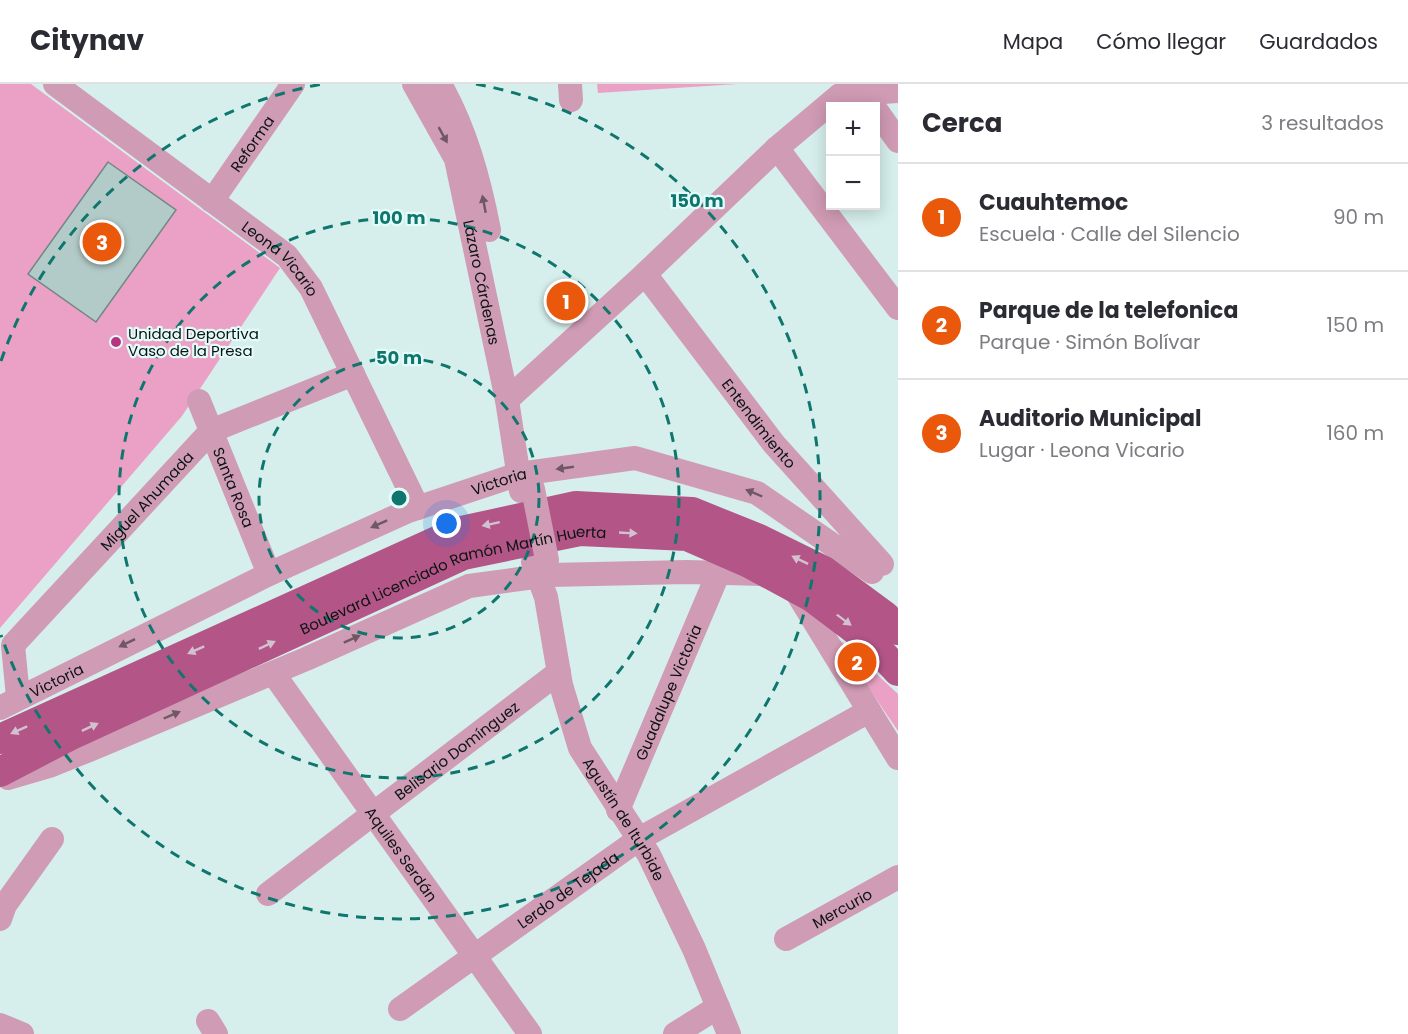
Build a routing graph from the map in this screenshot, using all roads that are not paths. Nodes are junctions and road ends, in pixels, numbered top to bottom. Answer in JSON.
{"nodes":[{"id":1,"x":55,"y":84,"type":"edge"},
{"id":2,"x":293,"y":84,"type":"edge"},
{"id":3,"x":427,"y":87,"type":"edge"},
{"id":4,"x":898,"y":91,"type":"edge"},
{"id":5,"x":868,"y":98,"type":"edge"},
{"id":6,"x":898,"y":141,"type":"edge"},
{"id":7,"x":777,"y":148,"type":"junction"},
{"id":8,"x":212,"y":201,"type":"junction"},
{"id":9,"x":645,"y":274,"type":"junction"},
{"id":10,"x":898,"y":308,"type":"edge"},
{"id":11,"x":353,"y":374,"type":"junction"},
{"id":12,"x":513,"y":394,"type":"junction"},
{"id":13,"x":198,"y":401,"type":"dead end"},
{"id":14,"x":211,"y":431,"type":"junction"},
{"id":15,"x":526,"y":482,"type":"junction"},
{"id":16,"x":418,"y":508,"type":"junction"},
{"id":17,"x":876,"y":569,"type":"edge"},
{"id":18,"x":542,"y":573,"type":"junction"},
{"id":19,"x":269,"y":574,"type":"junction"},
{"id":20,"x":718,"y":574,"type":"junction"},
{"id":21,"x":782,"y":580,"type":"junction"},
{"id":22,"x":898,"y":630,"type":"edge"},
{"id":23,"x":898,"y":671,"type":"edge"},
{"id":24,"x":559,"y":672,"type":"junction"},
{"id":25,"x":273,"y":673,"type":"junction"},
{"id":26,"x":9,"y":703,"type":"edge"},
{"id":27,"x":869,"y":711,"type":"junction"},
{"id":28,"x":0,"y":739,"type":"edge"},
{"id":29,"x":898,"y":758,"type":"edge"},
{"id":30,"x":0,"y":772,"type":"edge"},
{"id":31,"x":0,"y":780,"type":"edge"},
{"id":32,"x":618,"y":810,"type":"junction"},
{"id":33,"x":374,"y":813,"type":"junction"},
{"id":34,"x":52,"y":839,"type":"dead end"},
{"id":35,"x":639,"y":839,"type":"junction"},
{"id":36,"x":898,"y":877,"type":"edge"},
{"id":37,"x":268,"y":894,"type":"dead end"},
{"id":38,"x":0,"y":919,"type":"edge"},
{"id":39,"x":786,"y":939,"type":"dead end"},
{"id":40,"x":473,"y":957,"type":"junction"},
{"id":41,"x":718,"y":1007,"type":"junction"},
{"id":42,"x":400,"y":1009,"type":"dead end"},
{"id":43,"x":0,"y":1025,"type":"edge"},
{"id":44,"x":22,"y":1034,"type":"edge"},
{"id":45,"x":530,"y":1034,"type":"edge"},
{"id":46,"x":675,"y":1034,"type":"edge"},
{"id":47,"x":729,"y":1034,"type":"edge"}],
"edges":[{"from":1,"to":8,"type":"street","name":"Leona Vicario"},
{"from":2,"to":8,"type":"street","name":"Reforma"},
{"from":3,"to":12,"type":"street","name":"Lázaro Cárdenas"},
{"from":4,"to":5,"type":"street"},
{"from":5,"to":6,"type":"street"},
{"from":5,"to":7,"type":"street"},
{"from":7,"to":9,"type":"street"},
{"from":7,"to":10,"type":"street"},
{"from":8,"to":11,"type":"street","name":"Leona Vicario"},
{"from":9,"to":12,"type":"street"},
{"from":9,"to":17,"type":"street","name":"Entendimiento"},
{"from":11,"to":14,"type":"street","name":"Miguel Ahumada"},
{"from":11,"to":16,"type":"street","name":"Leona Vicario"},
{"from":12,"to":15,"type":"street","name":"Lázaro Cárdenas"},
{"from":13,"to":14,"type":"street","name":"Santa Rosa"},
{"from":14,"to":19,"type":"street","name":"Santa Rosa"},
{"from":14,"to":26,"type":"street","name":"Miguel Ahumada"},
{"from":15,"to":16,"type":"street","name":"Victoria"},
{"from":17,"to":15,"type":"street","name":"Victoria","one_way":true},
{"from":15,"to":18,"type":"street","name":"Lázaro Cárdenas"},
{"from":16,"to":19,"type":"street","name":"Victoria","one_way":true},
{"from":17,"to":22,"type":"main road","name":"Boulevard Licenciado Ramón Martín Huerta"},
{"from":17,"to":28,"type":"main road","name":"Boulevard Licenciado Ramón Martín Huerta","one_way":true},
{"from":18,"to":20,"type":"street"},
{"from":18,"to":24,"type":"street","name":"Agustín de Iturbide"},
{"from":25,"to":18,"type":"street","one_way":true},
{"from":19,"to":26,"type":"street","name":"Victoria","one_way":true},
{"from":20,"to":21,"type":"street"},
{"from":20,"to":32,"type":"street","name":"Guadalupe Victoria"},
{"from":21,"to":23,"type":"main road","name":"Boulevard Licenciado Ramón Martín Huerta","one_way":true},
{"from":21,"to":27,"type":"street"},
{"from":30,"to":21,"type":"main road","name":"Boulevard Licenciado Ramón Martín Huerta","one_way":true},
{"from":24,"to":32,"type":"street","name":"Agustín de Iturbide"},
{"from":24,"to":33,"type":"street","name":"Belisario Domínguez"},
{"from":31,"to":25,"type":"street","one_way":true},
{"from":25,"to":33,"type":"street","name":"Aquiles Serdán"},
{"from":27,"to":29,"type":"street"},
{"from":27,"to":35,"type":"street","name":"Lerdo de Tejada"},
{"from":32,"to":35,"type":"street","name":"Agustín de Iturbide"},
{"from":33,"to":37,"type":"street","name":"Belisario Domínguez"},
{"from":33,"to":40,"type":"street","name":"Aquiles Serdán"},
{"from":34,"to":38,"type":"street"},
{"from":35,"to":40,"type":"street","name":"Lerdo de Tejada"},
{"from":35,"to":41,"type":"street","name":"Agustín de Iturbide"},
{"from":36,"to":39,"type":"street","name":"Mercurio"},
{"from":40,"to":42,"type":"street","name":"Lerdo de Tejada"},
{"from":40,"to":45,"type":"street","name":"Aquiles Serdán"},
{"from":41,"to":46,"type":"street"},
{"from":41,"to":47,"type":"street","name":"Agustín de Iturbide"},
{"from":43,"to":44,"type":"street"}]}
